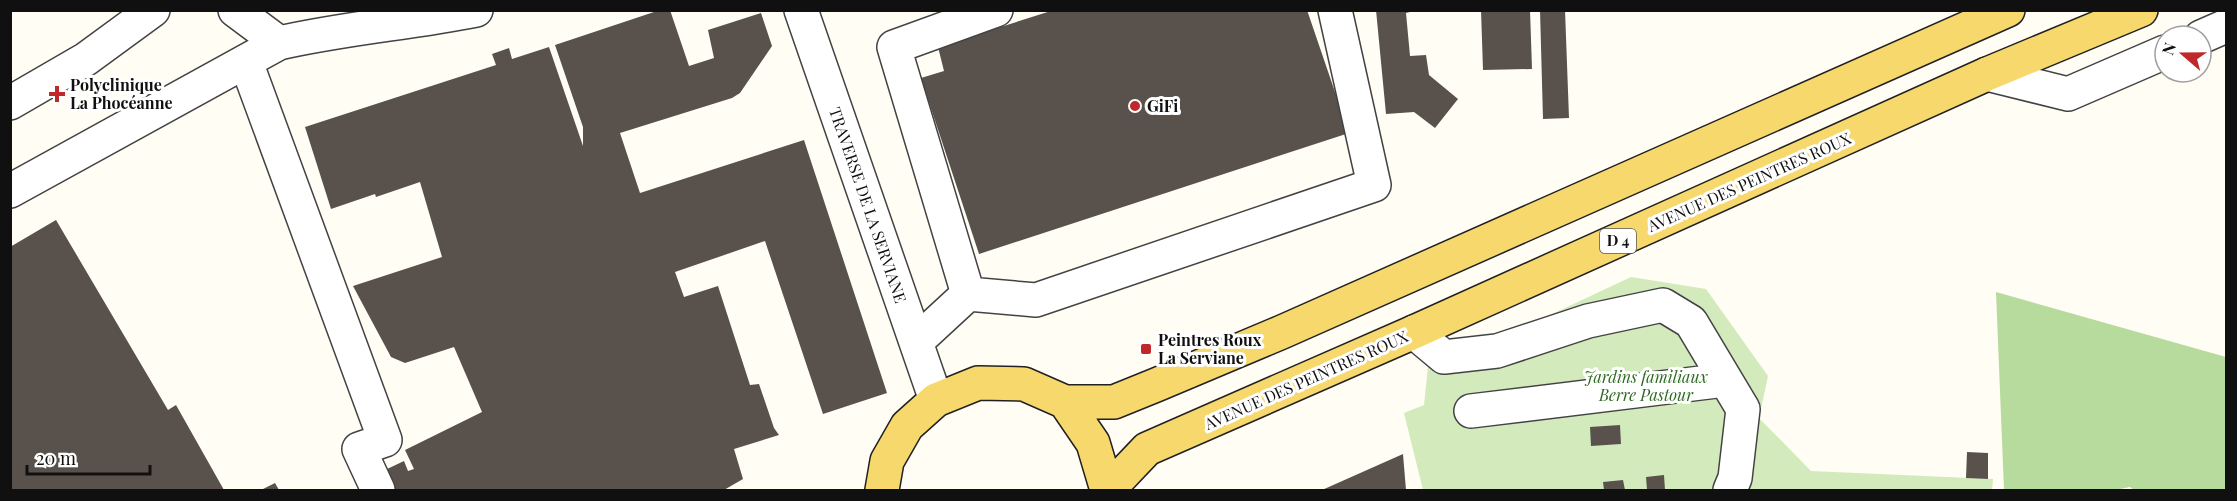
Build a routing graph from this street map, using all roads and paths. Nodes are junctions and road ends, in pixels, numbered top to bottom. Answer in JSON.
{"nodes":[{"id":1,"x":153,"y":10,"type":"edge"},
{"id":2,"x":236,"y":10,"type":"edge"},
{"id":3,"x":476,"y":10,"type":"edge"},
{"id":4,"x":801,"y":10,"type":"edge"},
{"id":5,"x":996,"y":10,"type":"edge"},
{"id":6,"x":1335,"y":10,"type":"edge"},
{"id":7,"x":2008,"y":10,"type":"edge"},
{"id":8,"x":2141,"y":10,"type":"edge"},
{"id":9,"x":435,"y":15,"type":"edge"},
{"id":10,"x":318,"y":22,"type":"edge"},
{"id":11,"x":279,"y":43,"type":"junction"},
{"id":12,"x":2153,"y":57,"type":"edge"},
{"id":13,"x":246,"y":62,"type":"junction"},
{"id":14,"x":1987,"y":74,"type":"junction"},
{"id":15,"x":10,"y":103,"type":"edge"},
{"id":16,"x":10,"y":191,"type":"edge"},
{"id":17,"x":968,"y":294,"type":"junction"},
{"id":18,"x":1414,"y":332,"type":"junction"},
{"id":19,"x":916,"y":342,"type":"junction"},
{"id":20,"x":1725,"y":380,"type":"junction"},
{"id":21,"x":936,"y":400,"type":"junction"},
{"id":22,"x":1065,"y":402,"type":"junction"},
{"id":23,"x":1471,"y":411,"type":"dead end"},
{"id":24,"x":378,"y":490,"type":"edge"},
{"id":25,"x":882,"y":490,"type":"edge"},
{"id":26,"x":1108,"y":490,"type":"edge"},
{"id":27,"x":1730,"y":490,"type":"edge"}],
"edges":[{"from":1,"to":15,"type":"street"},
{"from":2,"to":11,"type":"street"},
{"from":3,"to":9,"type":"street"},
{"from":4,"to":19,"type":"street","name":"TRAVERSE DE LA SERVIANE"},
{"from":5,"to":17,"type":"street"},
{"from":6,"to":17,"type":"street"},
{"from":7,"to":22,"type":"main road"},
{"from":8,"to":14,"type":"main road","name":"AVENUE DES PEINTRES ROUX","number":"D 4"},
{"from":9,"to":10,"type":"street"},
{"from":10,"to":11,"type":"street"},
{"from":11,"to":13,"type":"street"},
{"from":12,"to":14,"type":"street"},
{"from":13,"to":16,"type":"street"},
{"from":13,"to":24,"type":"street"},
{"from":14,"to":18,"type":"main road","name":"AVENUE DES PEINTRES ROUX","number":"D 4"},
{"from":17,"to":19,"type":"street"},
{"from":18,"to":20,"type":"street"},
{"from":18,"to":26,"type":"main road","name":"AVENUE DES PEINTRES ROUX","number":"D 4"},
{"from":19,"to":21,"type":"street","name":"TRAVERSE DE LA SERVIANE"},
{"from":20,"to":23,"type":"street"},
{"from":20,"to":27,"type":"street"},
{"from":21,"to":22,"type":"main road"},
{"from":21,"to":25,"type":"main road"},
{"from":22,"to":26,"type":"main road"}]}
